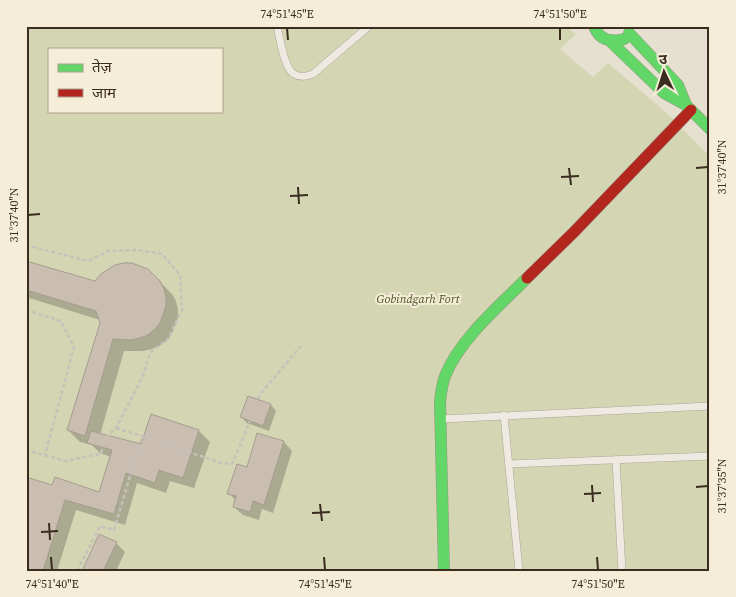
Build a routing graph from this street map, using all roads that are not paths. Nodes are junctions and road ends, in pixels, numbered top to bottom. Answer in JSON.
{"nodes":[{"id":1,"x":276,"y":26,"type":"edge"},
{"id":2,"x":369,"y":26,"type":"edge"},
{"id":3,"x":594,"y":26,"type":"edge"},
{"id":4,"x":631,"y":30,"type":"edge"},
{"id":5,"x":612,"y":42,"type":"junction"},
{"id":6,"x":689,"y":107,"type":"junction"},
{"id":7,"x":710,"y":129,"type":"edge"},
{"id":8,"x":710,"y":406,"type":"edge"},
{"id":9,"x":504,"y":415,"type":"junction"},
{"id":10,"x":440,"y":419,"type":"junction"},
{"id":11,"x":710,"y":456,"type":"edge"},
{"id":12,"x":616,"y":460,"type":"junction"},
{"id":13,"x":509,"y":464,"type":"junction"},
{"id":14,"x":444,"y":571,"type":"edge"},
{"id":15,"x":519,"y":571,"type":"edge"},
{"id":16,"x":622,"y":571,"type":"edge"}],
"edges":[{"from":1,"to":2,"type":"lane"},
{"from":3,"to":5,"type":"street"},
{"from":4,"to":5,"type":"street"},
{"from":4,"to":6,"type":"street"},
{"from":5,"to":6,"type":"street"},
{"from":6,"to":7,"type":"street"},
{"from":6,"to":10,"type":"street"},
{"from":8,"to":9,"type":"lane"},
{"from":9,"to":10,"type":"lane"},
{"from":9,"to":13,"type":"lane"},
{"from":10,"to":14,"type":"street"},
{"from":11,"to":12,"type":"lane"},
{"from":12,"to":13,"type":"lane"},
{"from":12,"to":16,"type":"lane"},
{"from":13,"to":15,"type":"lane"}]}
